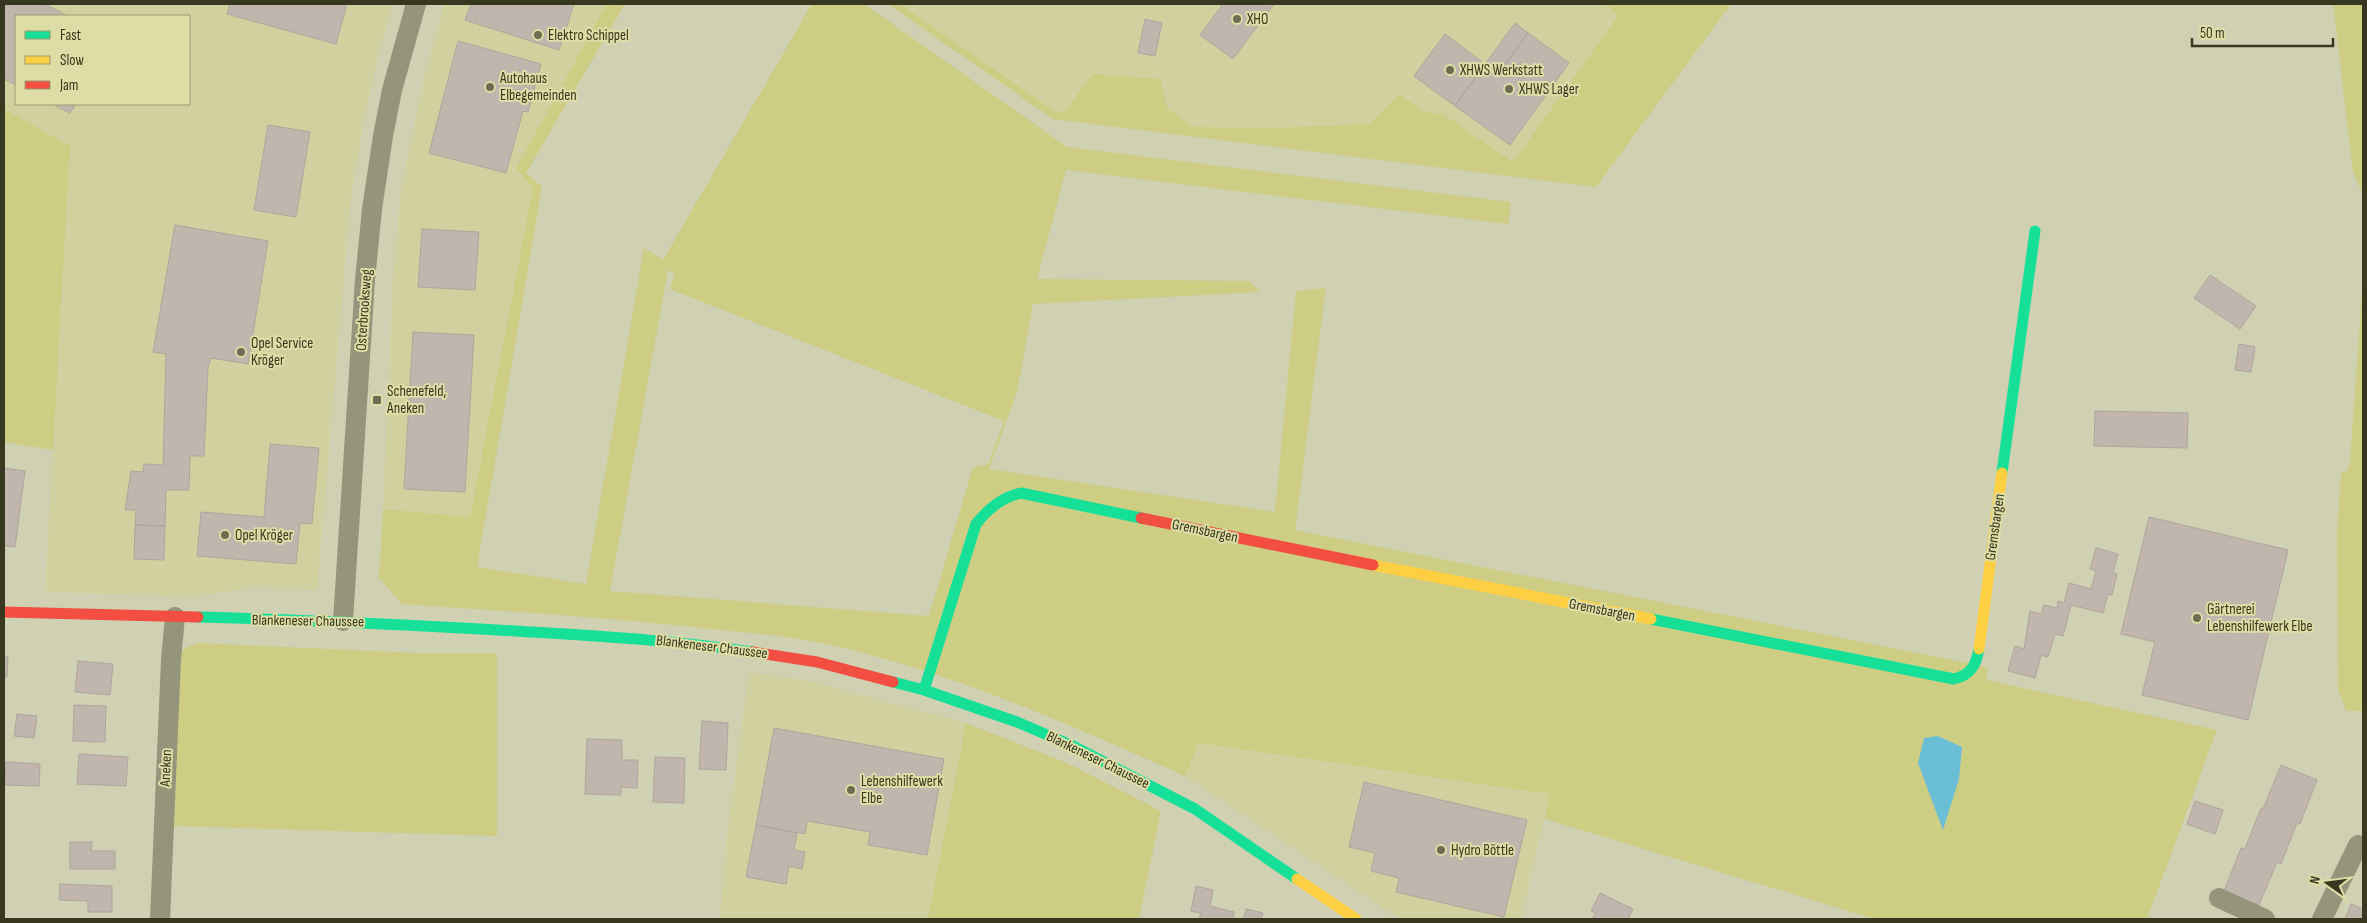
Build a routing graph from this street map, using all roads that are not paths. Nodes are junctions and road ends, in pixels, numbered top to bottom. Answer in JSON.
{"nodes":[{"id":1,"x":416,"y":4,"type":"edge"},
{"id":2,"x":2035,"y":231,"type":"dead end"},
{"id":3,"x":4,"y":612,"type":"edge"},
{"id":4,"x":175,"y":617,"type":"junction"},
{"id":5,"x":343,"y":621,"type":"junction"},
{"id":6,"x":924,"y":690,"type":"junction"},
{"id":7,"x":2363,"y":847,"type":"edge"},
{"id":8,"x":2219,"y":898,"type":"dead end"},
{"id":9,"x":160,"y":919,"type":"edge"},
{"id":10,"x":1356,"y":919,"type":"edge"},
{"id":11,"x":2265,"y":919,"type":"edge"},
{"id":12,"x":2322,"y":919,"type":"edge"}],
"edges":[{"from":1,"to":5,"type":"street","name":"Osterbrooksweg"},
{"from":2,"to":6,"type":"street","name":"Gremsbargen"},
{"from":3,"to":4,"type":"street","name":"Blankeneser Chaussee"},
{"from":4,"to":5,"type":"street","name":"Blankeneser Chaussee"},
{"from":4,"to":9,"type":"street","name":"Aneken"},
{"from":5,"to":6,"type":"street","name":"Blankeneser Chaussee"},
{"from":6,"to":10,"type":"street","name":"Blankeneser Chaussee"},
{"from":7,"to":12,"type":"street"},
{"from":8,"to":11,"type":"street"}]}
